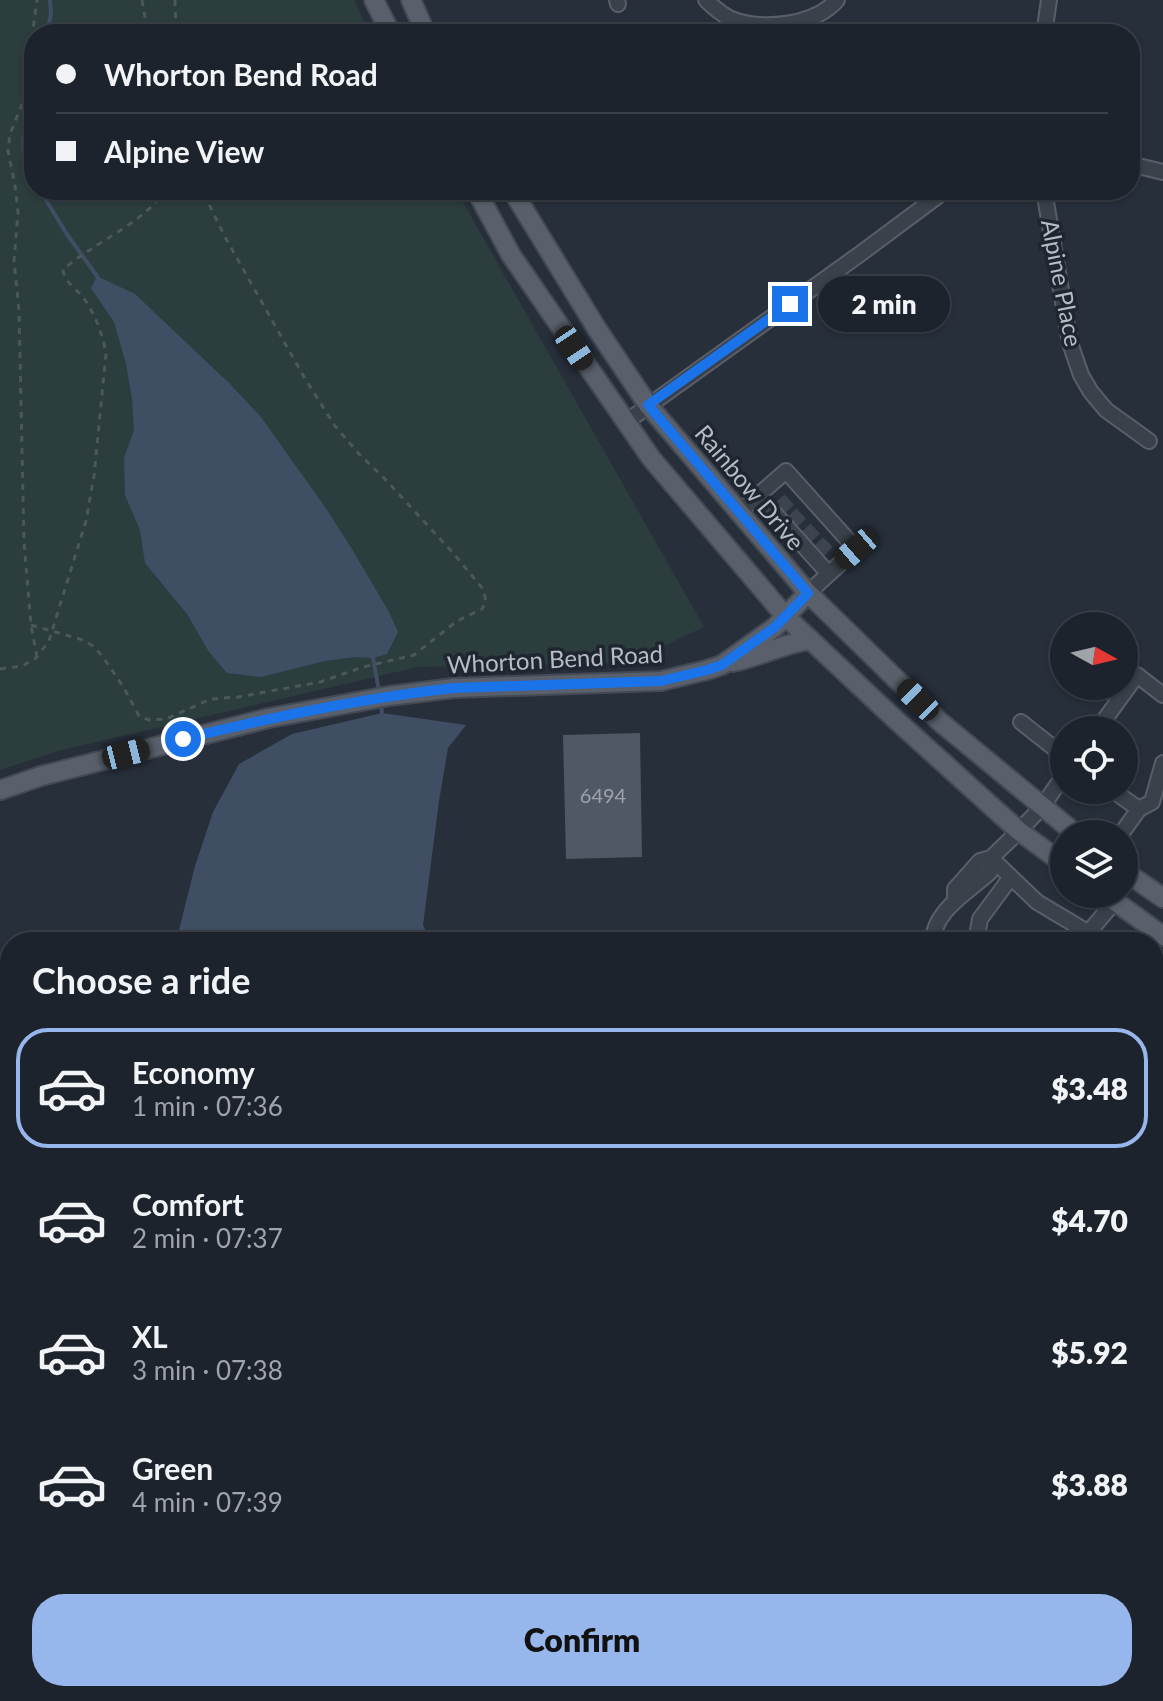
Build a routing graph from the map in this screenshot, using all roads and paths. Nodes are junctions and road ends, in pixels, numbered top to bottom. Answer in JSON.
{"nodes":[{"id":1,"x":37,"y":0,"type":"edge"},
{"id":2,"x":142,"y":0,"type":"edge"},
{"id":3,"x":175,"y":0,"type":"edge"},
{"id":4,"x":374,"y":0,"type":"edge"},
{"id":5,"x":411,"y":0,"type":"edge"},
{"id":6,"x":706,"y":0,"type":"edge"},
{"id":7,"x":837,"y":0,"type":"edge"},
{"id":8,"x":1049,"y":0,"type":"edge"},
{"id":9,"x":34,"y":24,"type":"edge"},
{"id":10,"x":146,"y":24,"type":"edge"},
{"id":11,"x":176,"y":24,"type":"edge"},
{"id":12,"x":386,"y":24,"type":"edge"},
{"id":13,"x":422,"y":24,"type":"edge"},
{"id":14,"x":1045,"y":24,"type":"edge"},
{"id":15,"x":24,"y":95,"type":"edge"},
{"id":16,"x":1140,"y":166,"type":"edge"},
{"id":17,"x":1163,"y":172,"type":"edge"},
{"id":18,"x":159,"y":200,"type":"edge"},
{"id":19,"x":207,"y":200,"type":"edge"},
{"id":20,"x":481,"y":200,"type":"edge"},
{"id":21,"x":518,"y":200,"type":"edge"},
{"id":22,"x":933,"y":200,"type":"edge"},
{"id":23,"x":1046,"y":200,"type":"edge"},
{"id":24,"x":648,"y":405,"type":"junction"},
{"id":25,"x":626,"y":422,"type":"junction"},
{"id":26,"x":1149,"y":441,"type":"dead end"},
{"id":27,"x":758,"y":495,"type":"junction"},
{"id":28,"x":738,"y":513,"type":"junction"},
{"id":29,"x":825,"y":545,"type":"junction"},
{"id":30,"x":828,"y":573,"type":"junction"},
{"id":31,"x":808,"y":593,"type":"junction"},
{"id":32,"x":786,"y":617,"type":"junction"},
{"id":33,"x":31,"y":625,"type":"junction"},
{"id":34,"x":52,"y":631,"type":"junction"},
{"id":35,"x":811,"y":640,"type":"junction"},
{"id":36,"x":37,"y":657,"type":"junction"},
{"id":37,"x":722,"y":665,"type":"junction"},
{"id":38,"x":0,"y":669,"type":"edge"},
{"id":39,"x":1163,"y":695,"type":"edge"},
{"id":40,"x":1107,"y":716,"type":"edge"},
{"id":41,"x":1021,"y":722,"type":"dead end"},
{"id":42,"x":1050,"y":745,"type":"edge"},
{"id":43,"x":1163,"y":763,"type":"edge"},
{"id":44,"x":0,"y":790,"type":"edge"},
{"id":45,"x":1050,"y":795,"type":"edge"},
{"id":46,"x":1132,"y":804,"type":"edge"},
{"id":47,"x":1042,"y":807,"type":"junction"},
{"id":48,"x":1139,"y":809,"type":"junction"},
{"id":49,"x":1058,"y":820,"type":"edge"},
{"id":50,"x":1131,"y":820,"type":"edge"},
{"id":51,"x":1019,"y":831,"type":"junction"},
{"id":52,"x":1050,"y":854,"type":"edge"},
{"id":53,"x":991,"y":858,"type":"junction"},
{"id":54,"x":1011,"y":877,"type":"junction"},
{"id":55,"x":1138,"y":881,"type":"edge"},
{"id":56,"x":1163,"y":898,"type":"edge"},
{"id":57,"x":1104,"y":908,"type":"edge"},
{"id":58,"x":1125,"y":908,"type":"edge"},
{"id":59,"x":933,"y":932,"type":"edge"},
{"id":60,"x":978,"y":932,"type":"edge"},
{"id":61,"x":1080,"y":932,"type":"edge"},
{"id":62,"x":1090,"y":932,"type":"edge"},
{"id":63,"x":1158,"y":932,"type":"edge"}],
"edges":[{"from":1,"to":9,"type":"path"},
{"from":2,"to":10,"type":"path"},
{"from":3,"to":11,"type":"path"},
{"from":4,"to":12,"type":"main road"},
{"from":5,"to":13,"type":"main road"},
{"from":6,"to":7,"type":"street"},
{"from":8,"to":14,"type":"street"},
{"from":15,"to":33,"type":"path"},
{"from":16,"to":17,"type":"street"},
{"from":18,"to":34,"type":"path"},
{"from":19,"to":34,"type":"path"},
{"from":20,"to":25,"type":"main road"},
{"from":21,"to":24,"type":"main road","name":"Rainbow Drive"},
{"from":22,"to":24,"type":"street"},
{"from":23,"to":26,"type":"street","name":"Alpine Place"},
{"from":24,"to":25,"type":"street"},
{"from":24,"to":28,"type":"main road","name":"Rainbow Drive"},
{"from":25,"to":32,"type":"main road"},
{"from":27,"to":28,"type":"street"},
{"from":27,"to":29,"type":"street"},
{"from":27,"to":29,"type":"street"},
{"from":28,"to":31,"type":"main road","name":"Rainbow Drive"},
{"from":29,"to":30,"type":"street"},
{"from":29,"to":30,"type":"street"},
{"from":30,"to":31,"type":"street"},
{"from":31,"to":32,"type":"main road","name":"Whorton Bend Road"},
{"from":31,"to":47,"type":"main road","name":"Rainbow Drive"},
{"from":32,"to":35,"type":"main road"},
{"from":32,"to":37,"type":"main road","name":"Whorton Bend Road"},
{"from":33,"to":34,"type":"path"},
{"from":33,"to":36,"type":"path"},
{"from":34,"to":36,"type":"path"},
{"from":35,"to":37,"type":"main road"},
{"from":35,"to":51,"type":"main road"},
{"from":36,"to":38,"type":"path"},
{"from":37,"to":44,"type":"main road","name":"Whorton Bend Road"},
{"from":39,"to":40,"type":"street"},
{"from":41,"to":42,"type":"street"},
{"from":43,"to":48,"type":"street"},
{"from":45,"to":47,"type":"street"},
{"from":46,"to":48,"type":"street"},
{"from":47,"to":49,"type":"main road","name":"Rainbow Drive"},
{"from":47,"to":51,"type":"street"},
{"from":48,"to":50,"type":"street"},
{"from":51,"to":52,"type":"main road"},
{"from":51,"to":53,"type":"street"},
{"from":53,"to":54,"type":"street"},
{"from":53,"to":59,"type":"street"},
{"from":54,"to":60,"type":"street"},
{"from":54,"to":61,"type":"street"},
{"from":55,"to":56,"type":"main road"},
{"from":57,"to":62,"type":"street"},
{"from":58,"to":63,"type":"main road"}]}
